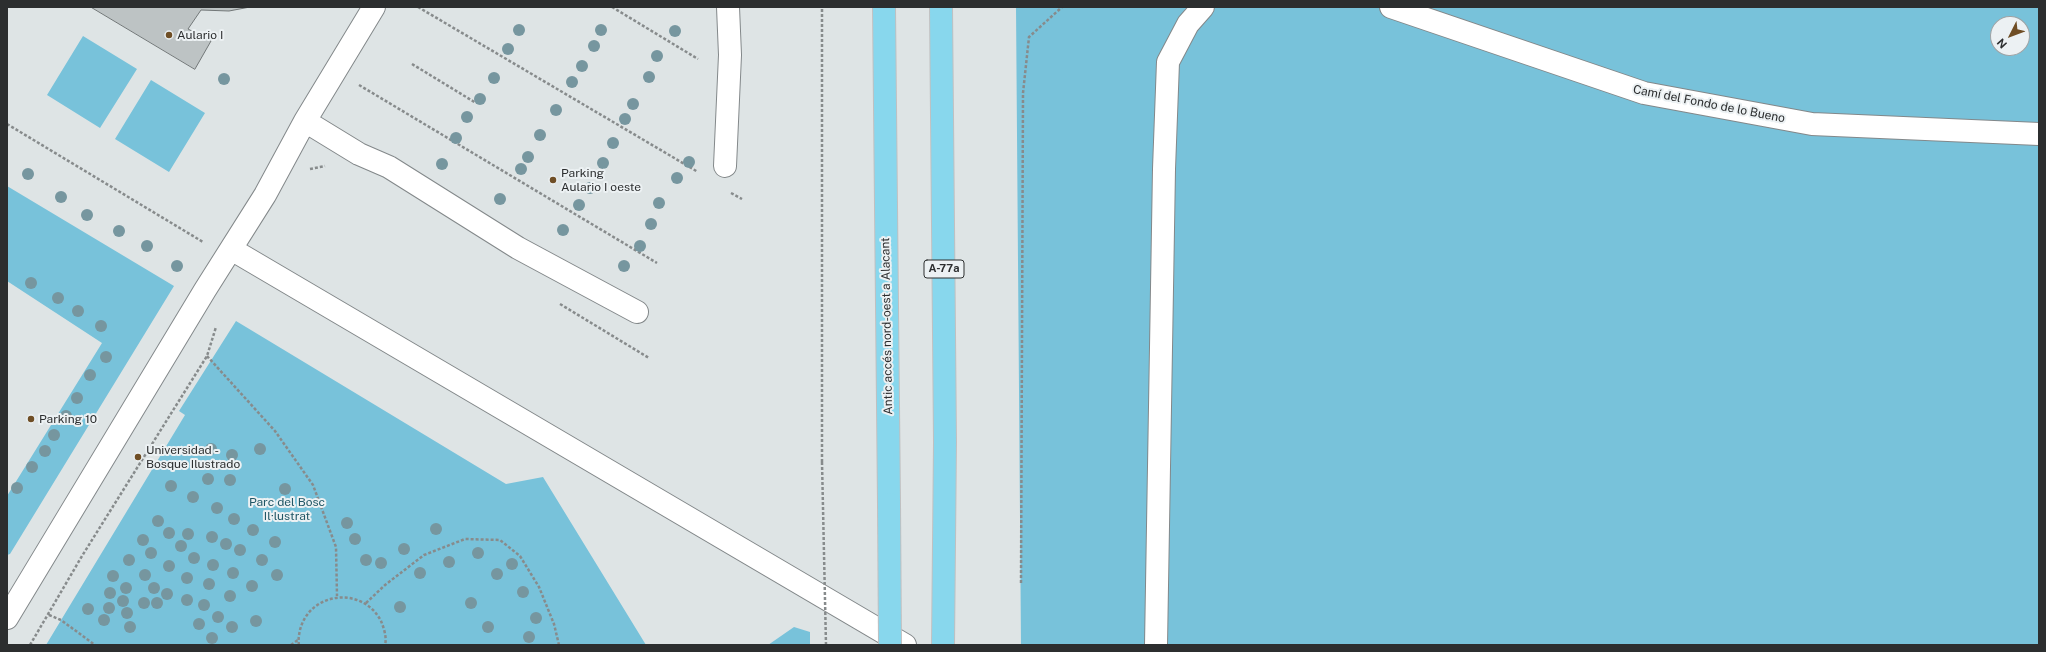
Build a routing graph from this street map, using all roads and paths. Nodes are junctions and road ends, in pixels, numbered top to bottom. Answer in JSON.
{"nodes":[{"id":1,"x":374,"y":7,"type":"edge"},
{"id":2,"x":418,"y":7,"type":"edge"},
{"id":3,"x":612,"y":7,"type":"edge"},
{"id":4,"x":728,"y":7,"type":"edge"},
{"id":5,"x":822,"y":7,"type":"edge"},
{"id":6,"x":884,"y":7,"type":"edge"},
{"id":7,"x":942,"y":7,"type":"edge"},
{"id":8,"x":1062,"y":7,"type":"edge"},
{"id":9,"x":1203,"y":7,"type":"edge"},
{"id":10,"x":1391,"y":7,"type":"edge"},
{"id":11,"x":698,"y":59,"type":"dead end"},
{"id":12,"x":412,"y":64,"type":"dead end"},
{"id":13,"x":336,"y":71,"type":"junction"},
{"id":14,"x":476,"y":104,"type":"dead end"},
{"id":15,"x":305,"y":122,"type":"junction"},
{"id":16,"x":7,"y":124,"type":"edge"},
{"id":17,"x":2039,"y":134,"type":"edge"},
{"id":18,"x":725,"y":166,"type":"dead end"},
{"id":19,"x":330,"y":167,"type":"dead end"},
{"id":20,"x":306,"y":172,"type":"dead end"},
{"id":21,"x":702,"y":175,"type":"dead end"},
{"id":22,"x":729,"y":191,"type":"dead end"},
{"id":23,"x":742,"y":199,"type":"dead end"},
{"id":24,"x":206,"y":236,"type":"dead end"},
{"id":25,"x":231,"y":249,"type":"junction"},
{"id":26,"x":657,"y":262,"type":"dead end"},
{"id":27,"x":637,"y":312,"type":"dead end"},
{"id":28,"x":218,"y":323,"type":"dead end"},
{"id":29,"x":207,"y":356,"type":"junction"},
{"id":30,"x":1021,"y":583,"type":"dead end"},
{"id":31,"x":337,"y":596,"type":"junction"},
{"id":32,"x":366,"y":603,"type":"junction"},
{"id":33,"x":49,"y":615,"type":"junction"},
{"id":34,"x":7,"y":618,"type":"edge"},
{"id":35,"x":298,"y":640,"type":"junction"},
{"id":36,"x":30,"y":645,"type":"edge"},
{"id":37,"x":96,"y":645,"type":"edge"},
{"id":38,"x":291,"y":645,"type":"edge"},
{"id":39,"x":299,"y":645,"type":"edge"},
{"id":40,"x":385,"y":645,"type":"edge"},
{"id":41,"x":559,"y":645,"type":"edge"},
{"id":42,"x":826,"y":645,"type":"edge"},
{"id":43,"x":890,"y":645,"type":"edge"},
{"id":44,"x":905,"y":645,"type":"edge"},
{"id":45,"x":943,"y":645,"type":"edge"},
{"id":46,"x":1156,"y":645,"type":"edge"}],
"edges":[{"from":1,"to":13,"type":"street"},
{"from":2,"to":21,"type":"path"},
{"from":3,"to":11,"type":"path"},
{"from":4,"to":18,"type":"street"},
{"from":5,"to":42,"type":"path","bridge":true},
{"from":6,"to":43,"type":"main road","name":"Antic accés nord-oest a Alacant","bridge":true},
{"from":7,"to":45,"type":"main road","number":"A-77a"},
{"from":8,"to":30,"type":"path"},
{"from":9,"to":46,"type":"street"},
{"from":10,"to":17,"type":"street","name":"Camí del Fondo de lo Bueno"},
{"from":12,"to":14,"type":"path"},
{"from":13,"to":15,"type":"street"},
{"from":13,"to":26,"type":"path"},
{"from":15,"to":25,"type":"street"},
{"from":15,"to":27,"type":"street"},
{"from":16,"to":24,"type":"path"},
{"from":19,"to":20,"type":"path"},
{"from":22,"to":23,"type":"path"},
{"from":25,"to":34,"type":"street"},
{"from":25,"to":44,"type":"street"},
{"from":28,"to":29,"type":"path"},
{"from":29,"to":31,"type":"path"},
{"from":29,"to":33,"type":"path"},
{"from":31,"to":32,"type":"path"},
{"from":31,"to":35,"type":"path"},
{"from":32,"to":40,"type":"path"},
{"from":32,"to":41,"type":"path"},
{"from":33,"to":36,"type":"path"},
{"from":33,"to":37,"type":"path"},
{"from":35,"to":38,"type":"path"},
{"from":35,"to":39,"type":"path"}]}
